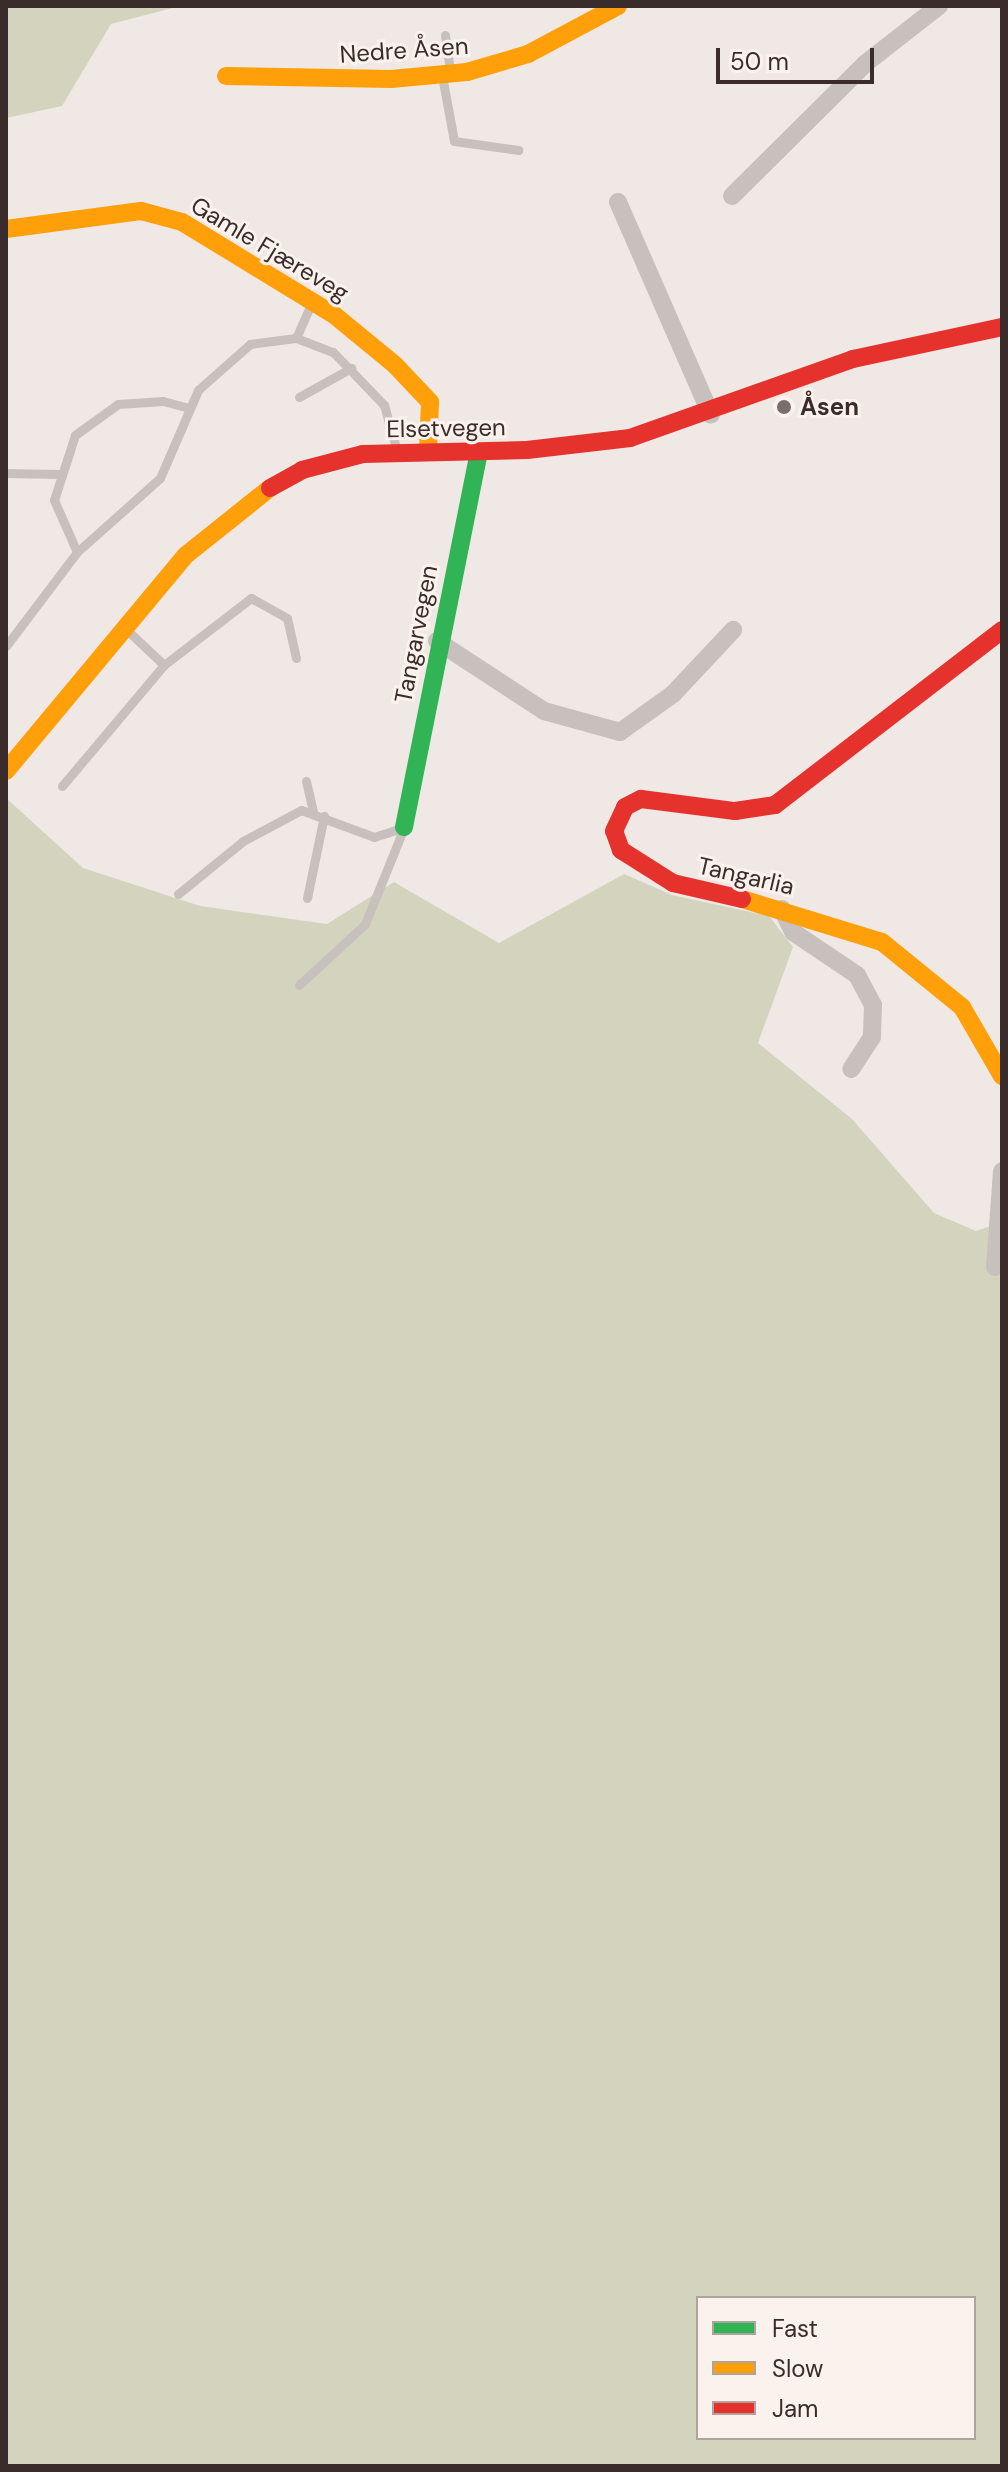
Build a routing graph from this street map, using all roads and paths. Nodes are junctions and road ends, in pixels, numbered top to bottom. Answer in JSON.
{"nodes":[{"id":1,"x":618,"y":6,"type":"edge"},
{"id":2,"x":939,"y":6,"type":"edge"},
{"id":3,"x":445,"y":35,"type":"dead end"},
{"id":4,"x":447,"y":75,"type":"junction"},
{"id":5,"x":226,"y":76,"type":"dead end"},
{"id":6,"x":518,"y":150,"type":"dead end"},
{"id":7,"x":732,"y":196,"type":"dead end"},
{"id":8,"x":618,"y":202,"type":"dead end"},
{"id":9,"x":6,"y":229,"type":"edge"},
{"id":10,"x":313,"y":301,"type":"junction"},
{"id":11,"x":1002,"y":327,"type":"edge"},
{"id":12,"x":296,"y":338,"type":"junction"},
{"id":13,"x":351,"y":368,"type":"junction"},
{"id":14,"x":299,"y":397,"type":"dead end"},
{"id":15,"x":190,"y":408,"type":"junction"},
{"id":16,"x":711,"y":415,"type":"junction"},
{"id":17,"x":397,"y":451,"type":"junction"},
{"id":18,"x":428,"y":451,"type":"junction"},
{"id":19,"x":479,"y":452,"type":"junction"},
{"id":20,"x":6,"y":473,"type":"edge"},
{"id":21,"x":57,"y":474,"type":"junction"},
{"id":22,"x":77,"y":552,"type":"junction"},
{"id":23,"x":124,"y":628,"type":"junction"},
{"id":24,"x":733,"y":630,"type":"dead end"},
{"id":25,"x":1002,"y":630,"type":"edge"},
{"id":26,"x":9,"y":634,"type":"edge"},
{"id":27,"x":437,"y":641,"type":"junction"},
{"id":28,"x":6,"y":646,"type":"edge"},
{"id":29,"x":296,"y":658,"type":"dead end"},
{"id":30,"x":164,"y":665,"type":"junction"},
{"id":31,"x":6,"y":771,"type":"edge"},
{"id":32,"x":306,"y":781,"type":"dead end"},
{"id":33,"x":62,"y":786,"type":"dead end"},
{"id":34,"x":313,"y":812,"type":"junction"},
{"id":35,"x":324,"y":816,"type":"junction"},
{"id":36,"x":404,"y":827,"type":"junction"},
{"id":37,"x":178,"y":894,"type":"dead end"},
{"id":38,"x":307,"y":898,"type":"dead end"},
{"id":39,"x":782,"y":909,"type":"junction"},
{"id":40,"x":299,"y":985,"type":"dead end"},
{"id":41,"x":851,"y":1069,"type":"dead end"},
{"id":42,"x":1002,"y":1076,"type":"edge"},
{"id":43,"x":1002,"y":1171,"type":"edge"},
{"id":44,"x":995,"y":1267,"type":"dead end"}],
"edges":[{"from":1,"to":4,"type":"street","name":"Nedre Åsen"},
{"from":2,"to":7,"type":"street"},
{"from":3,"to":4,"type":"lane"},
{"from":4,"to":5,"type":"street","name":"Nedre Åsen"},
{"from":4,"to":6,"type":"lane"},
{"from":8,"to":16,"type":"street"},
{"from":9,"to":10,"type":"street","name":"Gamle Fjæreveg"},
{"from":10,"to":12,"type":"lane"},
{"from":10,"to":18,"type":"street","name":"Gamle Fjæreveg"},
{"from":11,"to":16,"type":"street","name":"Elsetvegen"},
{"from":12,"to":13,"type":"lane"},
{"from":12,"to":15,"type":"lane"},
{"from":13,"to":14,"type":"lane"},
{"from":13,"to":17,"type":"lane"},
{"from":15,"to":21,"type":"lane"},
{"from":15,"to":22,"type":"lane"},
{"from":16,"to":19,"type":"street","name":"Elsetvegen"},
{"from":17,"to":18,"type":"street","name":"Elsetvegen"},
{"from":17,"to":23,"type":"street","name":"Elsetvegen"},
{"from":18,"to":19,"type":"street","name":"Elsetvegen"},
{"from":19,"to":27,"type":"street","name":"Tangarvegen"},
{"from":20,"to":21,"type":"lane"},
{"from":21,"to":22,"type":"lane"},
{"from":22,"to":26,"type":"lane"},
{"from":23,"to":30,"type":"lane"},
{"from":23,"to":31,"type":"street","name":"Elsetvegen"},
{"from":24,"to":27,"type":"street"},
{"from":25,"to":39,"type":"street","name":"Tangarlia"},
{"from":26,"to":28,"type":"lane"},
{"from":27,"to":36,"type":"street","name":"Tangarvegen"},
{"from":29,"to":30,"type":"lane"},
{"from":30,"to":33,"type":"lane"},
{"from":32,"to":34,"type":"lane"},
{"from":34,"to":35,"type":"lane"},
{"from":34,"to":37,"type":"lane"},
{"from":35,"to":36,"type":"lane"},
{"from":35,"to":38,"type":"lane"},
{"from":36,"to":40,"type":"lane"},
{"from":39,"to":41,"type":"street"},
{"from":39,"to":42,"type":"street","name":"Tangarlia"},
{"from":43,"to":44,"type":"street"}]}
